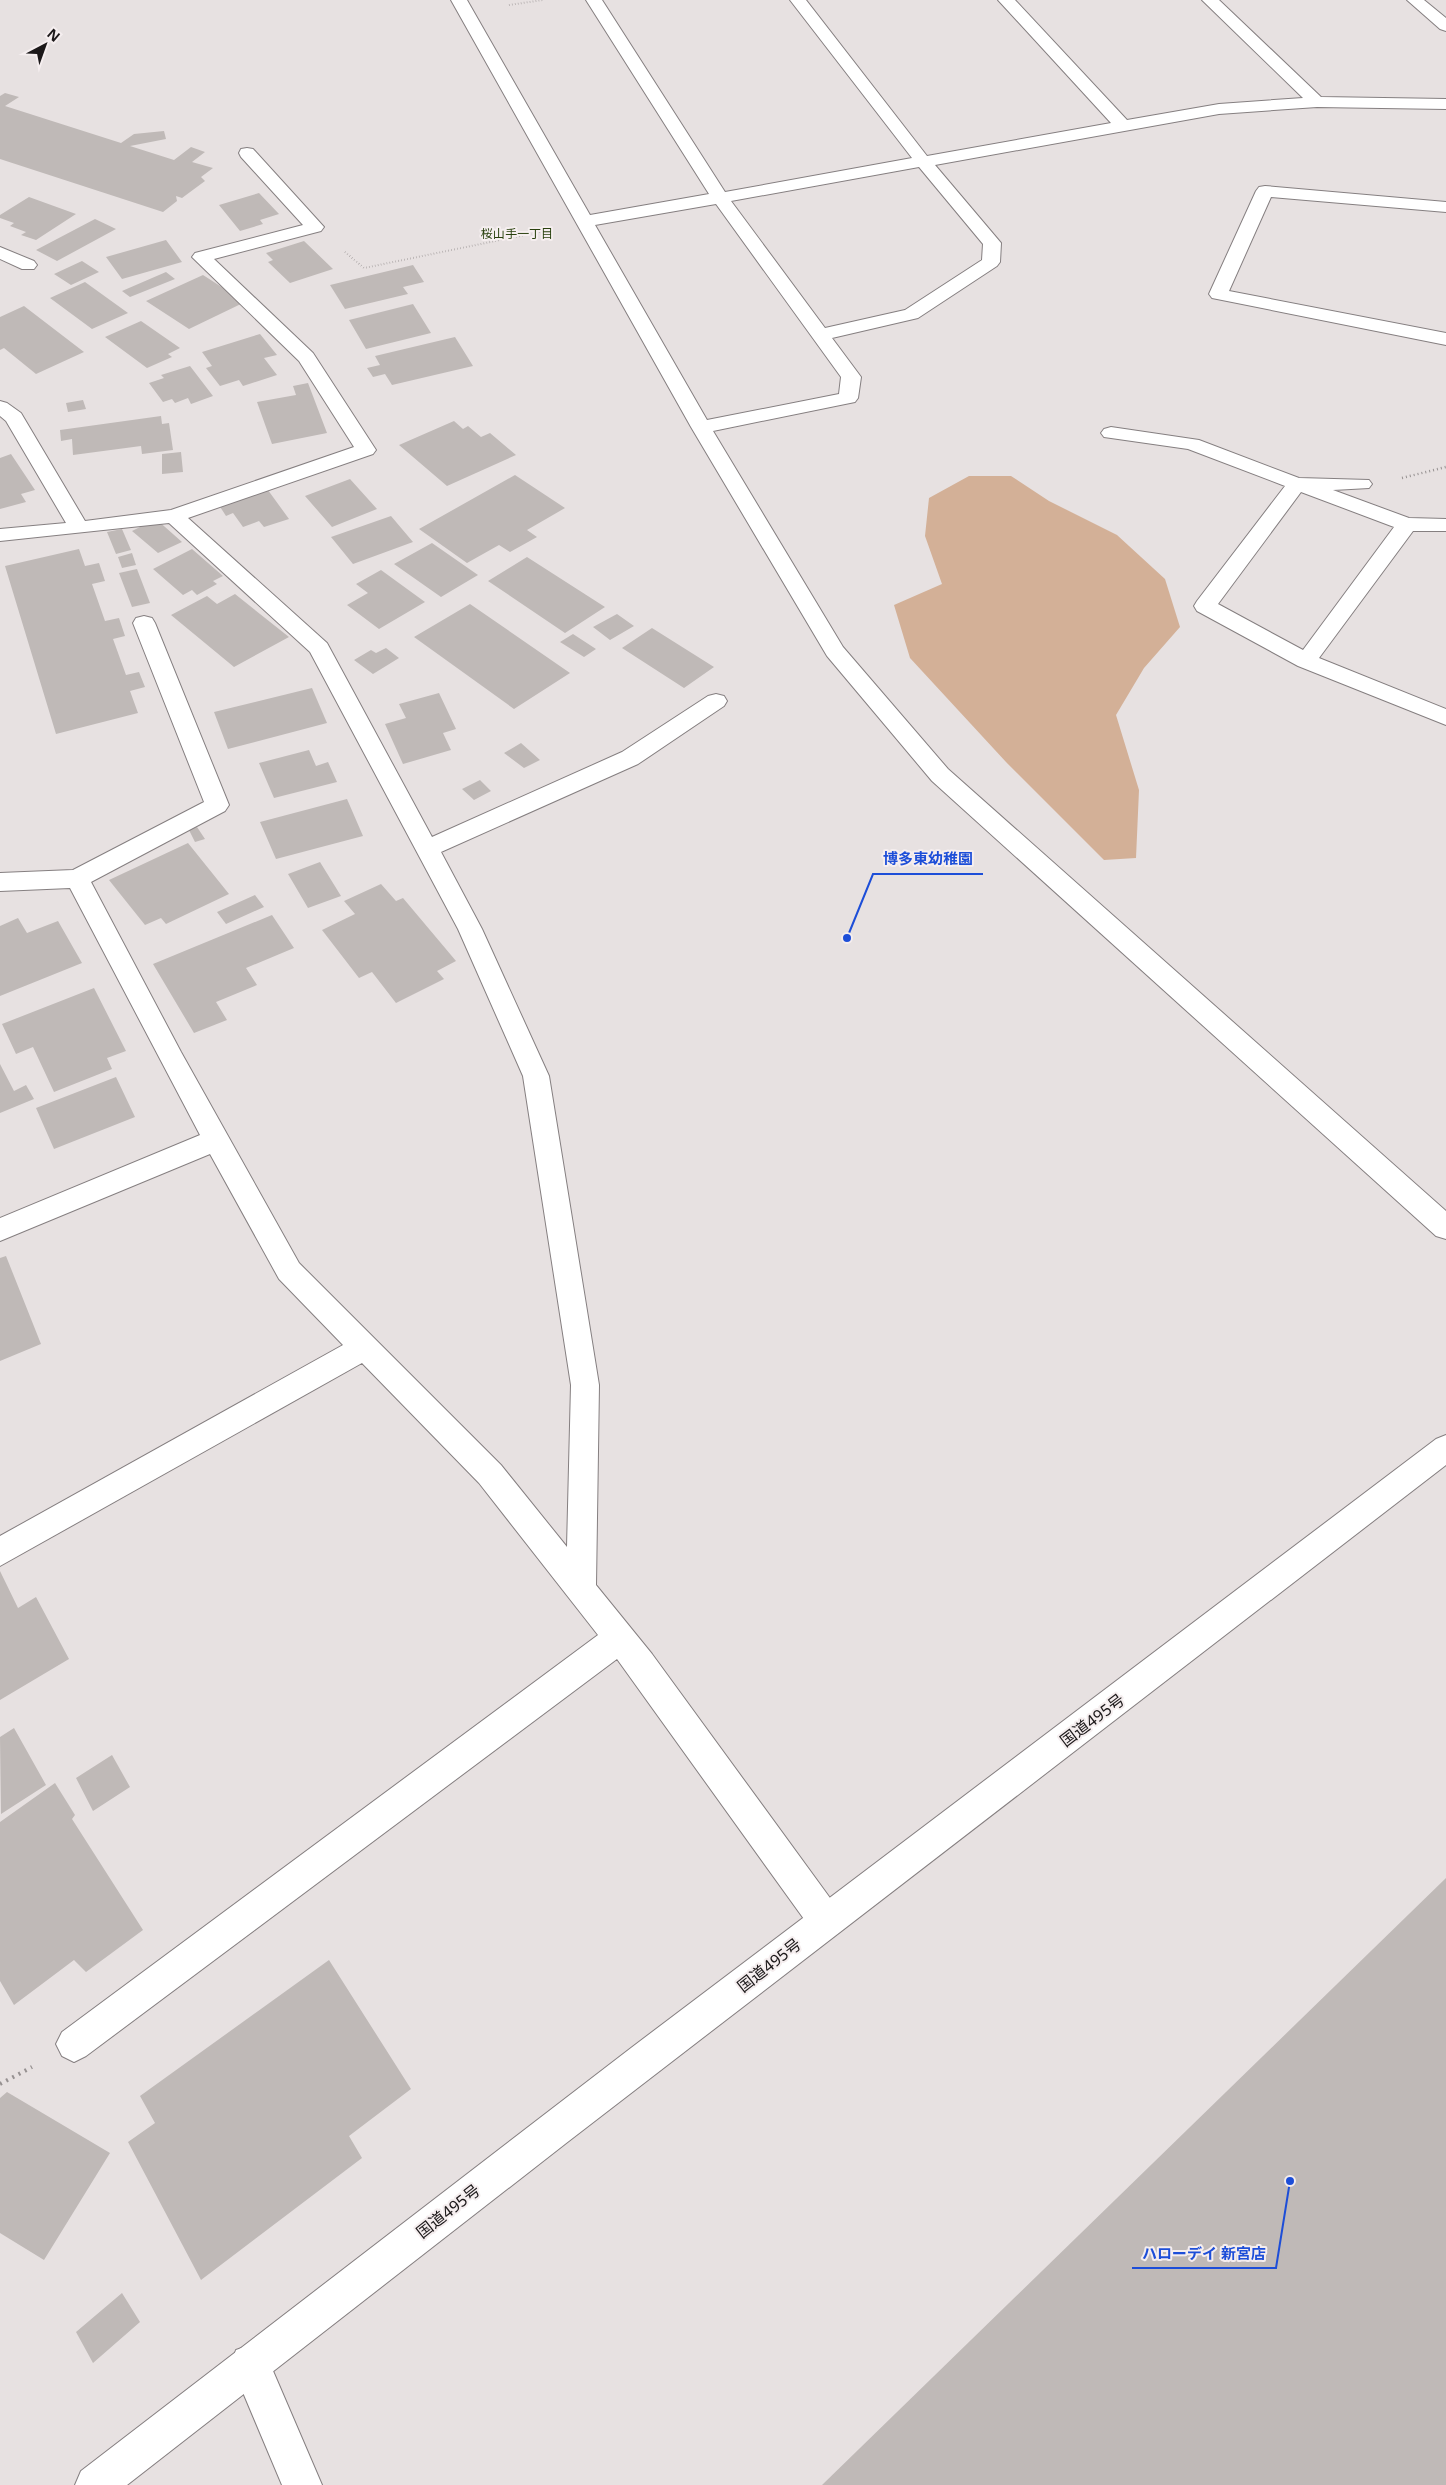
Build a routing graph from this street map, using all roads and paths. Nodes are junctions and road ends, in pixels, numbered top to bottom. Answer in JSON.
{"nodes":[{"id":1,"x":459,"y":0,"type":"edge"},
{"id":2,"x":594,"y":0,"type":"edge"},
{"id":3,"x":798,"y":0,"type":"edge"},
{"id":4,"x":1006,"y":0,"type":"edge"},
{"id":5,"x":1210,"y":0,"type":"edge"},
{"id":6,"x":1415,"y":0,"type":"edge"},
{"id":7,"x":1446,"y":26,"type":"edge"},
{"id":8,"x":1317,"y":102,"type":"junction"},
{"id":9,"x":1446,"y":104,"type":"edge"},
{"id":10,"x":1122,"y":125,"type":"junction"},
{"id":11,"x":247,"y":153,"type":"dead end"},
{"id":12,"x":924,"y":163,"type":"junction"},
{"id":13,"x":721,"y":199,"type":"junction"},
{"id":14,"x":1446,"y":207,"type":"edge"},
{"id":15,"x":583,"y":222,"type":"junction"},
{"id":16,"x":315,"y":227,"type":"junction"},
{"id":17,"x":0,"y":252,"type":"edge"},
{"id":18,"x":28,"y":265,"type":"dead end"},
{"id":19,"x":820,"y":335,"type":"junction"},
{"id":20,"x":1446,"y":339,"type":"edge"},
{"id":21,"x":0,"y":407,"type":"edge"},
{"id":22,"x":701,"y":427,"type":"junction"},
{"id":23,"x":1111,"y":433,"type":"dead end"},
{"id":24,"x":1297,"y":484,"type":"junction"},
{"id":25,"x":1362,"y":484,"type":"dead end"},
{"id":26,"x":174,"y":516,"type":"junction"},
{"id":27,"x":1407,"y":524,"type":"junction"},
{"id":28,"x":1446,"y":525,"type":"edge"},
{"id":29,"x":79,"y":528,"type":"junction"},
{"id":30,"x":0,"y":535,"type":"edge"},
{"id":31,"x":144,"y":623,"type":"dead end"},
{"id":32,"x":1306,"y":661,"type":"junction"},
{"id":33,"x":716,"y":702,"type":"dead end"},
{"id":34,"x":1446,"y":717,"type":"edge"},
{"id":35,"x":426,"y":848,"type":"junction"},
{"id":36,"x":77,"y":879,"type":"junction"},
{"id":37,"x":0,"y":882,"type":"edge"},
{"id":38,"x":216,"y":1140,"type":"junction"},
{"id":39,"x":1446,"y":1228,"type":"edge"},
{"id":40,"x":0,"y":1230,"type":"edge"},
{"id":41,"x":365,"y":1348,"type":"junction"},
{"id":42,"x":1446,"y":1448,"type":"edge"},
{"id":43,"x":0,"y":1552,"type":"edge"},
{"id":44,"x":580,"y":1588,"type":"junction"},
{"id":45,"x":620,"y":1638,"type":"junction"},
{"id":46,"x":826,"y":1921,"type":"junction"},
{"id":47,"x":74,"y":2044,"type":"dead end"},
{"id":48,"x":250,"y":2364,"type":"junction"},
{"id":49,"x":95,"y":2485,"type":"edge"},
{"id":50,"x":302,"y":2485,"type":"edge"}],
"edges":[{"from":1,"to":15,"type":"main road"},
{"from":2,"to":13,"type":"main road"},
{"from":3,"to":12,"type":"main road"},
{"from":4,"to":10,"type":"main road"},
{"from":5,"to":8,"type":"main road"},
{"from":6,"to":7,"type":"main road"},
{"from":8,"to":9,"type":"main road"},
{"from":8,"to":10,"type":"main road"},
{"from":10,"to":12,"type":"main road"},
{"from":11,"to":16,"type":"main road"},
{"from":12,"to":13,"type":"main road"},
{"from":12,"to":19,"type":"main road"},
{"from":13,"to":15,"type":"main road"},
{"from":13,"to":19,"type":"main road"},
{"from":14,"to":20,"type":"main road"},
{"from":15,"to":16,"type":"path"},
{"from":15,"to":22,"type":"main road"},
{"from":16,"to":26,"type":"main road"},
{"from":17,"to":18,"type":"main road"},
{"from":19,"to":22,"type":"main road"},
{"from":21,"to":29,"type":"main road"},
{"from":22,"to":39,"type":"main road"},
{"from":23,"to":24,"type":"main road"},
{"from":24,"to":25,"type":"main road"},
{"from":24,"to":27,"type":"main road"},
{"from":24,"to":32,"type":"main road"},
{"from":26,"to":29,"type":"main road"},
{"from":26,"to":35,"type":"main road"},
{"from":27,"to":28,"type":"main road"},
{"from":27,"to":32,"type":"main road"},
{"from":29,"to":30,"type":"main road"},
{"from":31,"to":36,"type":"main road"},
{"from":32,"to":34,"type":"main road"},
{"from":33,"to":35,"type":"main road"},
{"from":35,"to":44,"type":"main road"},
{"from":36,"to":37,"type":"main road"},
{"from":36,"to":38,"type":"main road"},
{"from":38,"to":40,"type":"main road"},
{"from":38,"to":41,"type":"main road"},
{"from":41,"to":43,"type":"main road"},
{"from":41,"to":44,"type":"main road"},
{"from":42,"to":46,"type":"main road","name":"国道495号"},
{"from":44,"to":45,"type":"main road"},
{"from":45,"to":46,"type":"main road"},
{"from":45,"to":47,"type":"main road"},
{"from":46,"to":48,"type":"main road","name":"国道495号"},
{"from":48,"to":49,"type":"main road","name":"国道495号"},
{"from":48,"to":50,"type":"main road"}]}
